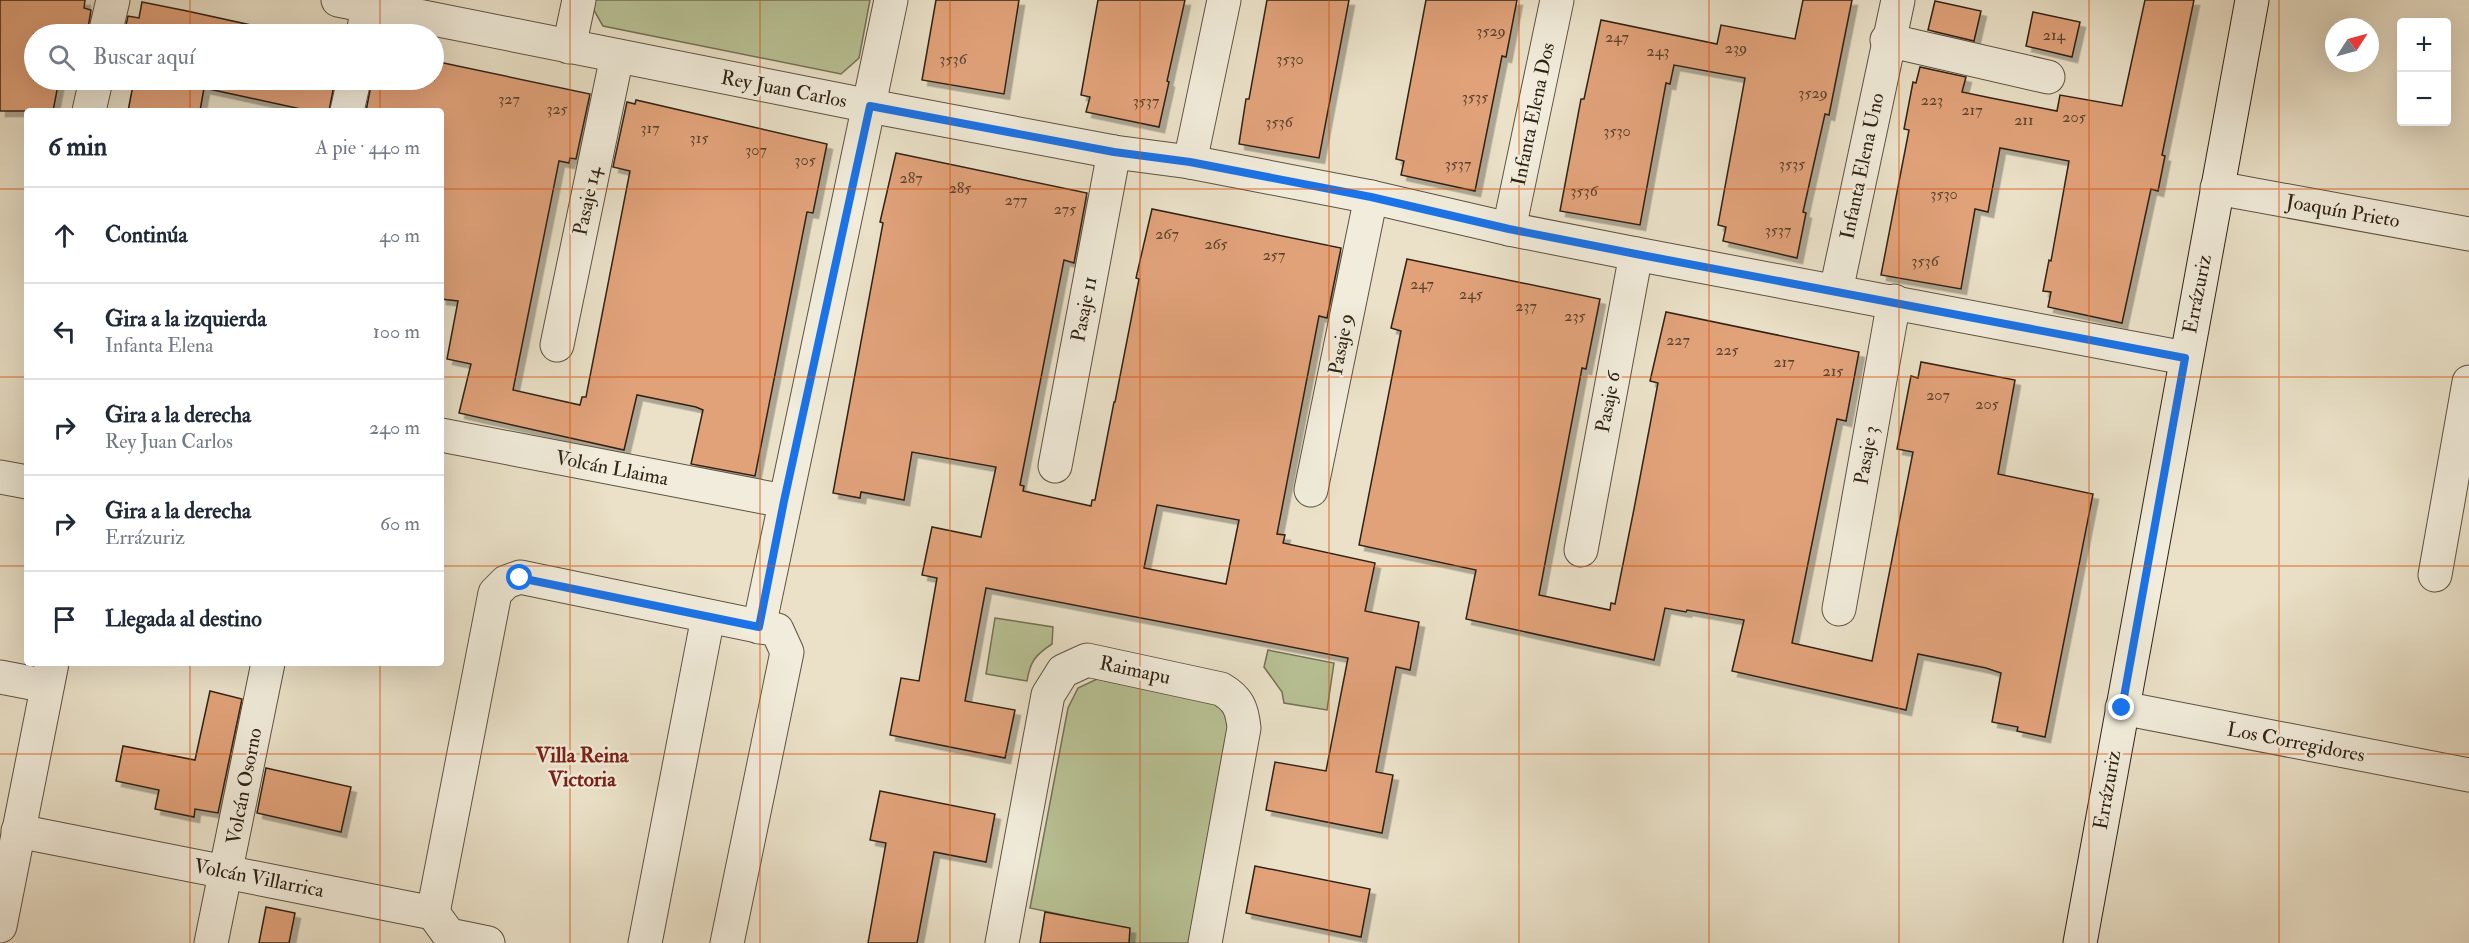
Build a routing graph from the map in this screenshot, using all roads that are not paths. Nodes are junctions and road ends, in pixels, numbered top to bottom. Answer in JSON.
{"nodes":[{"id":1,"x":113,"y":0,"type":"edge"},
{"id":2,"x":579,"y":0,"type":"edge"},
{"id":3,"x":891,"y":0,"type":"edge"},
{"id":4,"x":1224,"y":0,"type":"edge"},
{"id":5,"x":1557,"y":0,"type":"edge"},
{"id":6,"x":1898,"y":0,"type":"edge"},
{"id":7,"x":2252,"y":0,"type":"edge"},
{"id":8,"x":356,"y":14,"type":"edge"},
{"id":9,"x":107,"y":24,"type":"edge"},
{"id":10,"x":421,"y":24,"type":"edge"},
{"id":11,"x":444,"y":28,"type":"edge"},
{"id":12,"x":1887,"y":40,"type":"junction"},
{"id":13,"x":569,"y":47,"type":"junction"},
{"id":14,"x":616,"y":56,"type":"junction"},
{"id":15,"x":2048,"y":77,"type":"dead end"},
{"id":16,"x":94,"y":90,"type":"edge"},
{"id":17,"x":352,"y":90,"type":"edge"},
{"id":18,"x":870,"y":106,"type":"junction"},
{"id":19,"x":90,"y":108,"type":"edge"},
{"id":20,"x":348,"y":108,"type":"edge"},
{"id":21,"x":1114,"y":152,"type":"junction"},
{"id":22,"x":1190,"y":162,"type":"junction"},
{"id":23,"x":2217,"y":188,"type":"junction"},
{"id":24,"x":1371,"y":197,"type":"junction"},
{"id":25,"x":1509,"y":229,"type":"junction"},
{"id":26,"x":2469,"y":234,"type":"edge"},
{"id":27,"x":1636,"y":254,"type":"junction"},
{"id":28,"x":1836,"y":291,"type":"junction"},
{"id":29,"x":1894,"y":301,"type":"junction"},
{"id":30,"x":557,"y":345,"type":"dead end"},
{"id":31,"x":2185,"y":358,"type":"junction"},
{"id":32,"x":2469,"y":382,"type":"edge"},
{"id":33,"x":444,"y":436,"type":"edge"},
{"id":34,"x":1055,"y":466,"type":"dead end"},
{"id":35,"x":0,"y":477,"type":"edge"},
{"id":36,"x":24,"y":481,"type":"edge"},
{"id":37,"x":1311,"y":490,"type":"dead end"},
{"id":38,"x":2459,"y":493,"type":"edge"},
{"id":39,"x":784,"y":501,"type":"junction"},
{"id":40,"x":1581,"y":550,"type":"dead end"},
{"id":41,"x":2435,"y":575,"type":"dead end"},
{"id":42,"x":1839,"y":609,"type":"dead end"},
{"id":43,"x":708,"y":617,"type":"junction"},
{"id":44,"x":759,"y":627,"type":"junction"},
{"id":45,"x":267,"y":666,"type":"edge"},
{"id":46,"x":49,"y":675,"type":"edge"},
{"id":47,"x":0,"y":677,"type":"edge"},
{"id":48,"x":2122,"y":708,"type":"junction"},
{"id":49,"x":2469,"y":775,"type":"edge"},
{"id":50,"x":18,"y":831,"type":"junction"},
{"id":51,"x":227,"y":872,"type":"junction"},
{"id":52,"x":4,"y":885,"type":"edge"},
{"id":53,"x":433,"y":913,"type":"junction"},
{"id":54,"x":0,"y":926,"type":"edge"},
{"id":55,"x":211,"y":943,"type":"edge"},
{"id":56,"x":488,"y":943,"type":"edge"},
{"id":57,"x":645,"y":943,"type":"edge"},
{"id":58,"x":727,"y":943,"type":"edge"},
{"id":59,"x":1002,"y":943,"type":"edge"},
{"id":60,"x":1205,"y":943,"type":"edge"},
{"id":61,"x":2079,"y":943,"type":"edge"}],
"edges":[{"from":1,"to":9,"type":"street"},
{"from":2,"to":13,"type":"street"},
{"from":3,"to":18,"type":"street"},
{"from":4,"to":22,"type":"street"},
{"from":5,"to":25,"type":"street","name":"Infanta Elena Dos"},
{"from":6,"to":12,"type":"street","name":"Infanta Elena Uno"},
{"from":7,"to":23,"type":"street","name":"Errázuriz"},
{"from":8,"to":10,"type":"street","name":"Rey Juan Carlos"},
{"from":11,"to":13,"type":"street","name":"Rey Juan Carlos"},
{"from":12,"to":15,"type":"street"},
{"from":12,"to":28,"type":"street","name":"Infanta Elena Uno"},
{"from":13,"to":14,"type":"street","name":"Rey Juan Carlos"},
{"from":14,"to":18,"type":"street","name":"Rey Juan Carlos"},
{"from":14,"to":30,"type":"street","name":"Pasaje 14"},
{"from":16,"to":19,"type":"street"},
{"from":17,"to":20,"type":"street"},
{"from":18,"to":21,"type":"street","name":"Rey Juan Carlos"},
{"from":18,"to":39,"type":"street"},
{"from":21,"to":22,"type":"street","name":"Rey Juan Carlos"},
{"from":21,"to":34,"type":"street","name":"Pasaje 11"},
{"from":22,"to":24,"type":"street","name":"Rey Juan Carlos"},
{"from":23,"to":26,"type":"street","name":"Joaquín Prieto"},
{"from":23,"to":31,"type":"street","name":"Errázuriz"},
{"from":24,"to":25,"type":"street","name":"Rey Juan Carlos"},
{"from":24,"to":37,"type":"street","name":"Pasaje 9"},
{"from":25,"to":27,"type":"street","name":"Rey Juan Carlos"},
{"from":27,"to":28,"type":"street","name":"Rey Juan Carlos"},
{"from":27,"to":40,"type":"street","name":"Pasaje 6"},
{"from":28,"to":29,"type":"street","name":"Rey Juan Carlos"},
{"from":29,"to":31,"type":"street","name":"Rey Juan Carlos"},
{"from":29,"to":42,"type":"street","name":"Pasaje 3"},
{"from":31,"to":48,"type":"street","name":"Errázuriz"},
{"from":32,"to":38,"type":"street"},
{"from":33,"to":39,"type":"street","name":"Volcán Llaima"},
{"from":35,"to":36,"type":"street"},
{"from":38,"to":41,"type":"street"},
{"from":39,"to":44,"type":"street"},
{"from":43,"to":44,"type":"street"},
{"from":43,"to":53,"type":"street"},
{"from":43,"to":57,"type":"street"},
{"from":44,"to":58,"type":"street"},
{"from":45,"to":51,"type":"street","name":"Volcán Osorno"},
{"from":46,"to":47,"type":"street"},
{"from":46,"to":50,"type":"street"},
{"from":48,"to":49,"type":"street","name":"Los Corregidores"},
{"from":48,"to":61,"type":"street","name":"Errázuriz"},
{"from":50,"to":51,"type":"street","name":"Volcán Villarrica"},
{"from":50,"to":52,"type":"street"},
{"from":51,"to":53,"type":"street","name":"Volcán Villarrica"},
{"from":51,"to":55,"type":"street","name":"Volcán Osorno"},
{"from":52,"to":54,"type":"street"},
{"from":53,"to":56,"type":"street"},
{"from":59,"to":60,"type":"street","name":"Raimapu"}]}
